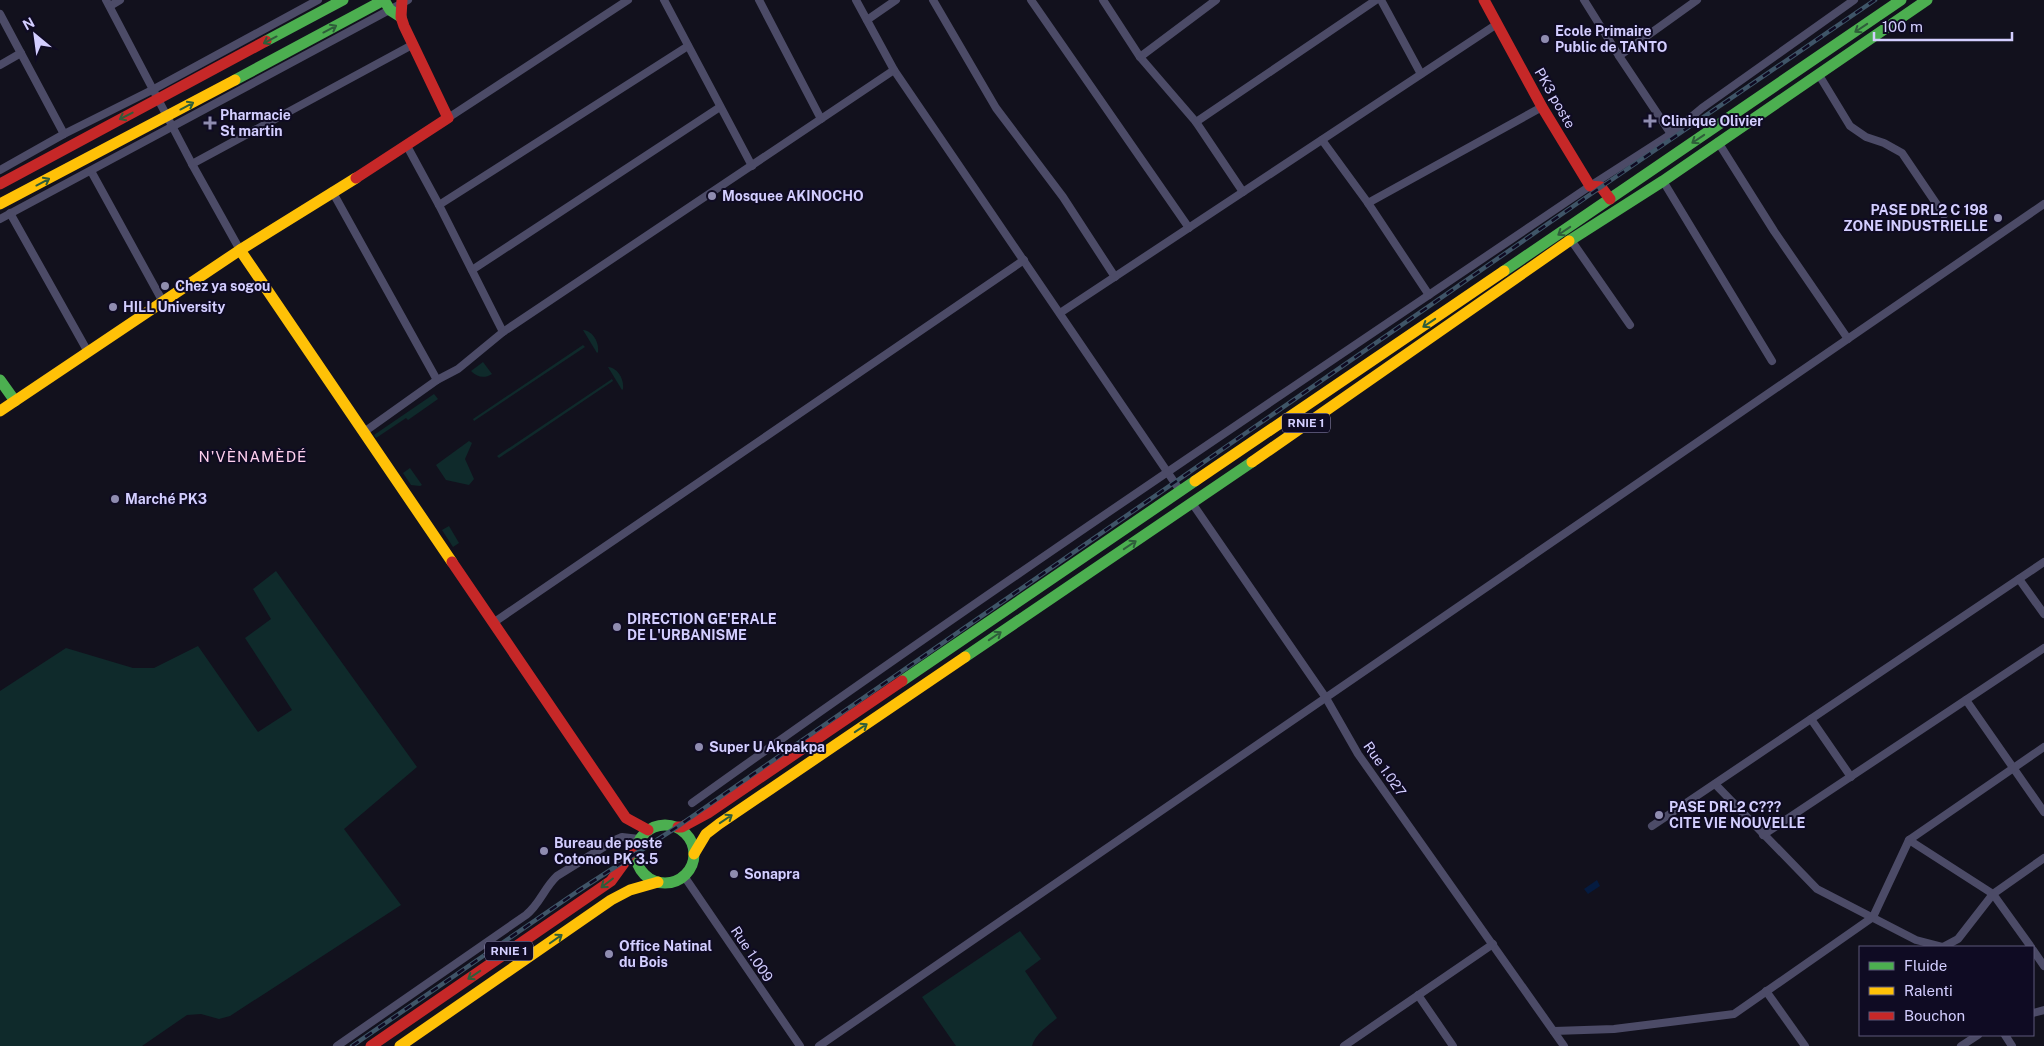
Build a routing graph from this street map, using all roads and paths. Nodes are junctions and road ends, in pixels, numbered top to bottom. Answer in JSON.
{"nodes":[{"id":1,"x":120,"y":0,"type":"edge"},
{"id":2,"x":318,"y":0,"type":"edge"},
{"id":3,"x":343,"y":0,"type":"edge"},
{"id":4,"x":628,"y":0,"type":"edge"},
{"id":5,"x":664,"y":0,"type":"edge"},
{"id":6,"x":758,"y":0,"type":"edge"},
{"id":7,"x":856,"y":0,"type":"edge"},
{"id":8,"x":896,"y":0,"type":"edge"},
{"id":9,"x":933,"y":0,"type":"edge"},
{"id":10,"x":1031,"y":0,"type":"edge"},
{"id":11,"x":1103,"y":0,"type":"edge"},
{"id":12,"x":1216,"y":0,"type":"edge"},
{"id":13,"x":1376,"y":0,"type":"edge"},
{"id":14,"x":1381,"y":0,"type":"edge"},
{"id":15,"x":1484,"y":0,"type":"edge"},
{"id":16,"x":1584,"y":0,"type":"edge"},
{"id":17,"x":1697,"y":0,"type":"edge"},
{"id":18,"x":1854,"y":0,"type":"edge"},
{"id":19,"x":1901,"y":0,"type":"edge"},
{"id":20,"x":1927,"y":0,"type":"edge"},
{"id":21,"x":404,"y":1,"type":"edge"},
{"id":22,"x":108,"y":3,"type":"edge"},
{"id":23,"x":386,"y":3,"type":"edge"},
{"id":24,"x":0,"y":14,"type":"edge"},
{"id":25,"x":401,"y":17,"type":"junction"},
{"id":26,"x":867,"y":20,"type":"junction"},
{"id":27,"x":1497,"y":24,"type":"junction"},
{"id":28,"x":412,"y":45,"type":"junction"},
{"id":29,"x":688,"y":46,"type":"junction"},
{"id":30,"x":21,"y":53,"type":"junction"},
{"id":31,"x":1619,"y":56,"type":"junction"},
{"id":32,"x":1140,"y":57,"type":"junction"},
{"id":33,"x":0,"y":65,"type":"edge"},
{"id":34,"x":894,"y":70,"type":"junction"},
{"id":35,"x":1421,"y":74,"type":"junction"},
{"id":36,"x":1818,"y":75,"type":"junction"},
{"id":37,"x":156,"y":94,"type":"junction"},
{"id":38,"x":720,"y":107,"type":"junction"},
{"id":39,"x":1542,"y":107,"type":"junction"},
{"id":40,"x":448,"y":118,"type":"junction"},
{"id":41,"x":821,"y":119,"type":"junction"},
{"id":42,"x":170,"y":122,"type":"junction"},
{"id":43,"x":1196,"y":122,"type":"junction"},
{"id":44,"x":64,"y":134,"type":"junction"},
{"id":45,"x":1671,"y":134,"type":"junction"},
{"id":46,"x":1322,"y":140,"type":"junction"},
{"id":47,"x":1718,"y":142,"type":"junction"},
{"id":48,"x":406,"y":146,"type":"junction"},
{"id":49,"x":192,"y":164,"type":"junction"},
{"id":50,"x":752,"y":166,"type":"junction"},
{"id":51,"x":0,"y":170,"type":"edge"},
{"id":52,"x":91,"y":171,"type":"junction"},
{"id":53,"x":1663,"y":182,"type":"junction"},
{"id":54,"x":0,"y":184,"type":"edge"},
{"id":55,"x":1590,"y":186,"type":"junction"},
{"id":56,"x":332,"y":192,"type":"junction"},
{"id":57,"x":1243,"y":192,"type":"junction"},
{"id":58,"x":1610,"y":199,"type":"junction"},
{"id":59,"x":1368,"y":202,"type":"junction"},
{"id":60,"x":0,"y":204,"type":"edge"},
{"id":61,"x":2044,"y":204,"type":"edge"},
{"id":62,"x":439,"y":205,"type":"junction"},
{"id":63,"x":10,"y":213,"type":"junction"},
{"id":64,"x":1944,"y":215,"type":"dead end"},
{"id":65,"x":0,"y":219,"type":"edge"},
{"id":66,"x":1189,"y":228,"type":"junction"},
{"id":67,"x":1571,"y":240,"type":"junction"},
{"id":68,"x":240,"y":250,"type":"junction"},
{"id":69,"x":1024,"y":260,"type":"junction"},
{"id":70,"x":472,"y":270,"type":"junction"},
{"id":71,"x":1115,"y":277,"type":"junction"},
{"id":72,"x":1429,"y":295,"type":"junction"},
{"id":73,"x":163,"y":302,"type":"junction"},
{"id":74,"x":1060,"y":313,"type":"junction"},
{"id":75,"x":1630,"y":325,"type":"dead end"},
{"id":76,"x":503,"y":332,"type":"junction"},
{"id":77,"x":1848,"y":339,"type":"junction"},
{"id":78,"x":88,"y":352,"type":"junction"},
{"id":79,"x":1772,"y":361,"type":"dead end"},
{"id":80,"x":0,"y":380,"type":"edge"},
{"id":81,"x":438,"y":380,"type":"junction"},
{"id":82,"x":15,"y":401,"type":"junction"},
{"id":83,"x":0,"y":412,"type":"edge"},
{"id":84,"x":364,"y":432,"type":"junction"},
{"id":85,"x":1168,"y":473,"type":"junction"},
{"id":86,"x":1181,"y":492,"type":"junction"},
{"id":87,"x":1192,"y":503,"type":"junction"},
{"id":88,"x":2044,"y":562,"type":"edge"},
{"id":89,"x":2020,"y":579,"type":"junction"},
{"id":90,"x":2044,"y":614,"type":"edge"},
{"id":91,"x":494,"y":623,"type":"junction"},
{"id":92,"x":2044,"y":648,"type":"edge"},
{"id":93,"x":1326,"y":698,"type":"junction"},
{"id":94,"x":1966,"y":700,"type":"junction"},
{"id":95,"x":1811,"y":719,"type":"junction"},
{"id":96,"x":2044,"y":747,"type":"edge"},
{"id":97,"x":2013,"y":768,"type":"junction"},
{"id":98,"x":1851,"y":777,"type":"junction"},
{"id":99,"x":1715,"y":784,"type":"junction"},
{"id":100,"x":692,"y":803,"type":"dead end"},
{"id":101,"x":2044,"y":812,"type":"edge"},
{"id":102,"x":1652,"y":826,"type":"dead end"},
{"id":103,"x":678,"y":827,"type":"junction"},
{"id":104,"x":648,"y":830,"type":"junction"},
{"id":105,"x":1763,"y":835,"type":"junction"},
{"id":106,"x":1909,"y":840,"type":"junction"},
{"id":107,"x":638,"y":842,"type":"junction"},
{"id":108,"x":694,"y":854,"type":"junction"},
{"id":109,"x":2044,"y":858,"type":"edge"},
{"id":110,"x":684,"y":876,"type":"junction"},
{"id":111,"x":658,"y":882,"type":"junction"},
{"id":112,"x":1993,"y":894,"type":"junction"},
{"id":113,"x":1872,"y":917,"type":"junction"},
{"id":114,"x":1916,"y":940,"type":"junction"},
{"id":115,"x":1493,"y":944,"type":"junction"},
{"id":116,"x":1920,"y":946,"type":"edge"},
{"id":117,"x":1939,"y":946,"type":"edge"},
{"id":118,"x":1946,"y":946,"type":"edge"},
{"id":119,"x":2030,"y":946,"type":"edge"},
{"id":120,"x":2034,"y":952,"type":"edge"},
{"id":121,"x":2044,"y":966,"type":"edge"},
{"id":122,"x":1766,"y":992,"type":"junction"},
{"id":123,"x":1418,"y":995,"type":"junction"},
{"id":124,"x":1554,"y":1031,"type":"junction"},
{"id":125,"x":1976,"y":1036,"type":"edge"},
{"id":126,"x":1348,"y":1045,"type":"edge"},
{"id":127,"x":337,"y":1046,"type":"edge"},
{"id":128,"x":371,"y":1046,"type":"edge"},
{"id":129,"x":400,"y":1046,"type":"edge"},
{"id":130,"x":800,"y":1046,"type":"edge"},
{"id":131,"x":819,"y":1046,"type":"edge"},
{"id":132,"x":1453,"y":1046,"type":"edge"},
{"id":133,"x":1564,"y":1046,"type":"edge"},
{"id":134,"x":1805,"y":1046,"type":"edge"},
{"id":135,"x":1961,"y":1046,"type":"edge"}],
"edges":[{"from":1,"to":22,"type":"street"},
{"from":2,"to":37,"type":"street"},
{"from":3,"to":37,"type":"main road","one_way":true},
{"from":4,"to":40,"type":"street"},
{"from":5,"to":29,"type":"street"},
{"from":6,"to":41,"type":"street"},
{"from":7,"to":26,"type":"street"},
{"from":8,"to":26,"type":"street"},
{"from":9,"to":71,"type":"street"},
{"from":10,"to":66,"type":"street"},
{"from":11,"to":32,"type":"street"},
{"from":12,"to":32,"type":"street"},
{"from":13,"to":43,"type":"street"},
{"from":14,"to":35,"type":"street"},
{"from":15,"to":27,"type":"main road","name":"PK3 poste"},
{"from":16,"to":31,"type":"street"},
{"from":17,"to":31,"type":"street"},
{"from":18,"to":45,"type":"street"},
{"from":19,"to":58,"type":"main road","number":"RNIE 1","one_way":true},
{"from":20,"to":36,"type":"main road","number":"RNIE 1"},
{"from":21,"to":23,"type":"street"},
{"from":21,"to":25,"type":"main road"},
{"from":22,"to":37,"type":"street"},
{"from":23,"to":25,"type":"main road"},
{"from":23,"to":42,"type":"main road"},
{"from":24,"to":30,"type":"street"},
{"from":25,"to":28,"type":"main road"},
{"from":26,"to":34,"type":"street"},
{"from":27,"to":35,"type":"street"},
{"from":27,"to":39,"type":"main road","name":"PK3 poste"},
{"from":28,"to":40,"type":"main road"},
{"from":28,"to":49,"type":"street"},
{"from":29,"to":38,"type":"street"},
{"from":29,"to":62,"type":"street"},
{"from":30,"to":33,"type":"street"},
{"from":30,"to":44,"type":"street"},
{"from":31,"to":45,"type":"street"},
{"from":32,"to":43,"type":"street"},
{"from":34,"to":41,"type":"street"},
{"from":34,"to":69,"type":"street"},
{"from":35,"to":46,"type":"street"},
{"from":36,"to":47,"type":"main road","number":"RNIE 1"},
{"from":36,"to":64,"type":"street"},
{"from":37,"to":42,"type":"street"},
{"from":37,"to":44,"type":"street"},
{"from":37,"to":54,"type":"main road","one_way":true},
{"from":38,"to":50,"type":"street"},
{"from":38,"to":70,"type":"street"},
{"from":39,"to":55,"type":"main road","name":"PK3 poste"},
{"from":39,"to":59,"type":"street"},
{"from":40,"to":48,"type":"main road"},
{"from":41,"to":50,"type":"street"},
{"from":42,"to":49,"type":"street"},
{"from":42,"to":52,"type":"street"},
{"from":60,"to":42,"type":"main road","one_way":true},
{"from":43,"to":57,"type":"street"},
{"from":44,"to":51,"type":"street"},
{"from":45,"to":55,"type":"street"},
{"from":46,"to":57,"type":"street"},
{"from":46,"to":59,"type":"street"},
{"from":47,"to":53,"type":"main road","number":"RNIE 1"},
{"from":47,"to":77,"type":"street"},
{"from":48,"to":56,"type":"main road"},
{"from":48,"to":62,"type":"street"},
{"from":49,"to":68,"type":"street"},
{"from":50,"to":76,"type":"street"},
{"from":52,"to":63,"type":"street"},
{"from":52,"to":73,"type":"street"},
{"from":53,"to":67,"type":"main road","number":"RNIE 1"},
{"from":53,"to":79,"type":"street"},
{"from":55,"to":58,"type":"main road","name":"PK3 poste"},
{"from":55,"to":72,"type":"street"},
{"from":56,"to":68,"type":"main road"},
{"from":56,"to":81,"type":"street"},
{"from":57,"to":66,"type":"street"},
{"from":58,"to":86,"type":"main road","number":"RNIE 1","one_way":true},
{"from":59,"to":72,"type":"street"},
{"from":61,"to":77,"type":"street"},
{"from":62,"to":70,"type":"street"},
{"from":63,"to":65,"type":"street"},
{"from":63,"to":78,"type":"street"},
{"from":66,"to":71,"type":"street"},
{"from":67,"to":75,"type":"street"},
{"from":67,"to":87,"type":"main road","number":"RNIE 1"},
{"from":68,"to":73,"type":"main road"},
{"from":68,"to":84,"type":"main road"},
{"from":69,"to":74,"type":"street"},
{"from":69,"to":91,"type":"street"},
{"from":70,"to":76,"type":"street"},
{"from":71,"to":74,"type":"street"},
{"from":72,"to":85,"type":"street"},
{"from":73,"to":78,"type":"main road"},
{"from":74,"to":85,"type":"street"},
{"from":76,"to":81,"type":"street"},
{"from":77,"to":93,"type":"street"},
{"from":78,"to":82,"type":"main road"},
{"from":80,"to":82,"type":"main road"},
{"from":81,"to":84,"type":"street"},
{"from":82,"to":83,"type":"main road"},
{"from":84,"to":91,"type":"main road"},
{"from":85,"to":86,"type":"street"},
{"from":85,"to":100,"type":"street"},
{"from":86,"to":103,"type":"main road","number":"RNIE 1"},
{"from":87,"to":93,"type":"street","name":"Rue 1.027"},
{"from":108,"to":87,"type":"main road","number":"RNIE 1","one_way":true},
{"from":88,"to":89,"type":"street"},
{"from":89,"to":90,"type":"street"},
{"from":89,"to":95,"type":"street"},
{"from":91,"to":104,"type":"main road"},
{"from":92,"to":94,"type":"street"},
{"from":93,"to":115,"type":"street","name":"Rue 1.027"},
{"from":93,"to":131,"type":"street"},
{"from":94,"to":97,"type":"street"},
{"from":94,"to":98,"type":"street"},
{"from":95,"to":98,"type":"street"},
{"from":95,"to":99,"type":"street"},
{"from":96,"to":97,"type":"street"},
{"from":97,"to":101,"type":"street"},
{"from":97,"to":106,"type":"street"},
{"from":98,"to":105,"type":"street"},
{"from":99,"to":102,"type":"street"},
{"from":99,"to":105,"type":"street"},
{"from":103,"to":104,"type":"main road","number":"RNIE 1"},
{"from":103,"to":108,"type":"main road"},
{"from":104,"to":107,"type":"main road","number":"RNIE 1"},
{"from":105,"to":113,"type":"street"},
{"from":106,"to":112,"type":"street"},
{"from":106,"to":113,"type":"street"},
{"from":107,"to":111,"type":"main road"},
{"from":107,"to":127,"type":"street"},
{"from":107,"to":128,"type":"main road","number":"RNIE 1","one_way":true},
{"from":108,"to":110,"type":"main road","number":"RNIE 1"},
{"from":109,"to":112,"type":"street"},
{"from":110,"to":111,"type":"main road","number":"RNIE 1"},
{"from":110,"to":130,"type":"street","name":"Rue 1.009"},
{"from":129,"to":111,"type":"main road","number":"RNIE 1","one_way":true},
{"from":112,"to":118,"type":"street"},
{"from":112,"to":119,"type":"street"},
{"from":113,"to":114,"type":"street"},
{"from":113,"to":122,"type":"street"},
{"from":114,"to":116,"type":"street"},
{"from":114,"to":117,"type":"street"},
{"from":115,"to":123,"type":"street"},
{"from":115,"to":124,"type":"street","name":"Rue 1.027"},
{"from":120,"to":121,"type":"street"},
{"from":122,"to":124,"type":"street"},
{"from":122,"to":134,"type":"street"},
{"from":123,"to":126,"type":"street"},
{"from":123,"to":132,"type":"street"},
{"from":124,"to":133,"type":"street","name":"Rue 1.027"},
{"from":125,"to":135,"type":"street"}]}
